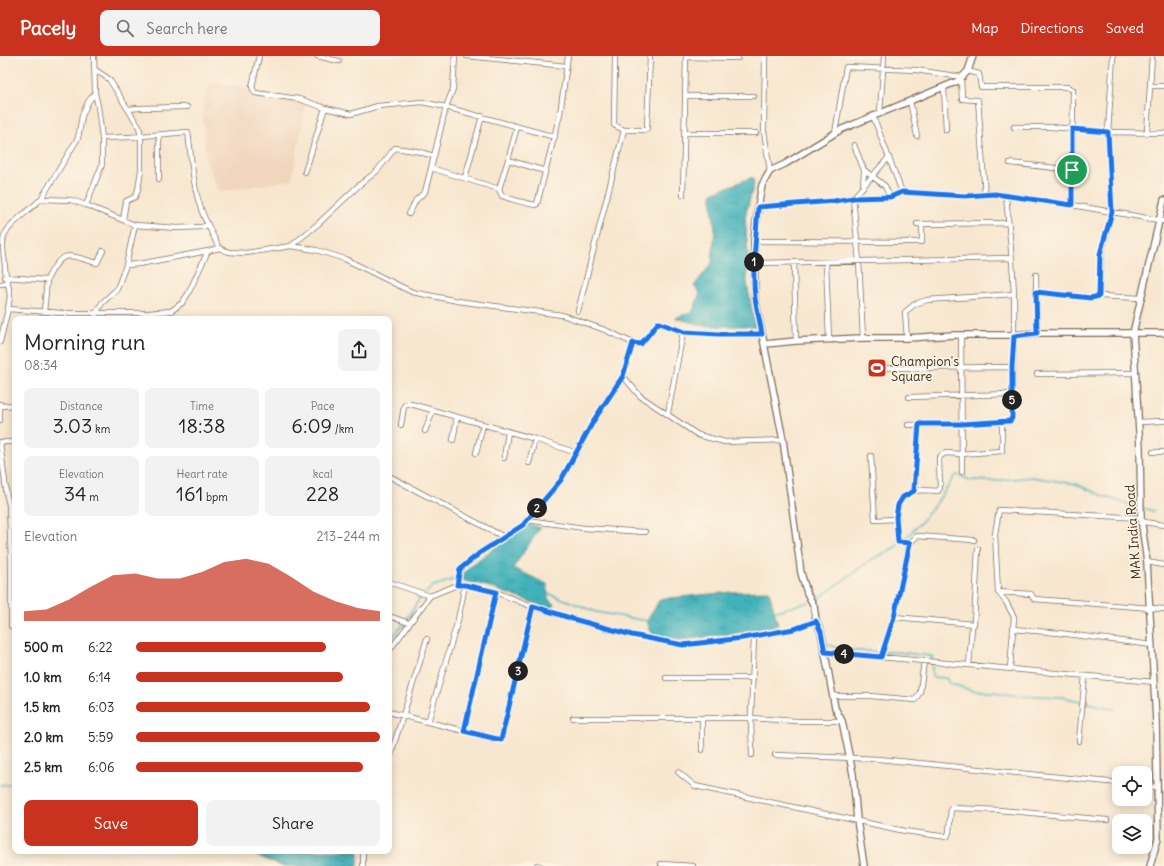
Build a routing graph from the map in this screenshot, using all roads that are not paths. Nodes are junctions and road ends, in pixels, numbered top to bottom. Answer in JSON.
{"nodes":[{"id":1,"x":94,"y":56,"type":"edge"},
{"id":2,"x":259,"y":56,"type":"edge"},
{"id":3,"x":317,"y":56,"type":"edge"},
{"id":4,"x":455,"y":56,"type":"edge"},
{"id":5,"x":467,"y":56,"type":"edge"},
{"id":6,"x":568,"y":56,"type":"edge"},
{"id":7,"x":615,"y":56,"type":"edge"},
{"id":8,"x":650,"y":56,"type":"edge"},
{"id":9,"x":764,"y":56,"type":"edge"},
{"id":10,"x":884,"y":56,"type":"edge"},
{"id":11,"x":972,"y":56,"type":"edge"},
{"id":12,"x":1113,"y":56,"type":"edge"},
{"id":13,"x":1152,"y":56,"type":"edge"},
{"id":14,"x":686,"y":57,"type":"edge"},
{"id":15,"x":738,"y":58,"type":"dead end"},
{"id":16,"x":339,"y":61,"type":"dead end"},
{"id":17,"x":566,"y":66,"type":"junction"},
{"id":18,"x":94,"y":69,"type":"junction"},
{"id":19,"x":884,"y":69,"type":"junction"},
{"id":20,"x":968,"y":71,"type":"junction"},
{"id":21,"x":962,"y":77,"type":"junction"},
{"id":22,"x":1150,"y":86,"type":"junction"},
{"id":23,"x":1164,"y":86,"type":"edge"},
{"id":24,"x":944,"y":87,"type":"junction"},
{"id":25,"x":95,"y":93,"type":"junction"},
{"id":26,"x":686,"y":96,"type":"junction"},
{"id":27,"x":754,"y":96,"type":"dead end"},
{"id":28,"x":910,"y":101,"type":"junction"},
{"id":29,"x":187,"y":106,"type":"dead end"},
{"id":30,"x":446,"y":107,"type":"junction"},
{"id":31,"x":325,"y":108,"type":"junction"},
{"id":32,"x":128,"y":110,"type":"junction"},
{"id":33,"x":880,"y":113,"type":"junction"},
{"id":34,"x":482,"y":116,"type":"junction"},
{"id":35,"x":873,"y":116,"type":"junction"},
{"id":36,"x":517,"y":127,"type":"junction"},
{"id":37,"x":1014,"y":127,"type":"dead end"},
{"id":38,"x":1072,"y":129,"type":"junction"},
{"id":39,"x":624,"y":130,"type":"junction"},
{"id":40,"x":946,"y":130,"type":"dead end"},
{"id":41,"x":1108,"y":132,"type":"junction"},
{"id":42,"x":1147,"y":132,"type":"junction"},
{"id":43,"x":685,"y":133,"type":"junction"},
{"id":44,"x":756,"y":133,"type":"dead end"},
{"id":45,"x":835,"y":133,"type":"junction"},
{"id":46,"x":1164,"y":133,"type":"edge"},
{"id":47,"x":159,"y":135,"type":"junction"},
{"id":48,"x":141,"y":136,"type":"junction"},
{"id":49,"x":917,"y":136,"type":"dead end"},
{"id":50,"x":555,"y":137,"type":"junction"},
{"id":51,"x":102,"y":138,"type":"junction"},
{"id":52,"x":854,"y":145,"type":"dead end"},
{"id":53,"x":434,"y":156,"type":"junction"},
{"id":54,"x":889,"y":158,"type":"junction"},
{"id":55,"x":508,"y":160,"type":"junction"},
{"id":56,"x":1010,"y":163,"type":"dead end"},
{"id":57,"x":431,"y":168,"type":"junction"},
{"id":58,"x":864,"y":170,"type":"junction"},
{"id":59,"x":1072,"y":170,"type":"junction"},
{"id":60,"x":546,"y":171,"type":"junction"},
{"id":61,"x":770,"y":171,"type":"junction"},
{"id":62,"x":305,"y":172,"type":"dead end"},
{"id":63,"x":873,"y":176,"type":"junction"},
{"id":64,"x":465,"y":178,"type":"junction"},
{"id":65,"x":159,"y":179,"type":"dead end"},
{"id":66,"x":863,"y":187,"type":"junction"},
{"id":67,"x":499,"y":189,"type":"junction"},
{"id":68,"x":902,"y":192,"type":"junction"},
{"id":69,"x":684,"y":194,"type":"dead end"},
{"id":70,"x":985,"y":195,"type":"junction"},
{"id":71,"x":1006,"y":196,"type":"junction"},
{"id":72,"x":890,"y":197,"type":"junction"},
{"id":73,"x":853,"y":198,"type":"junction"},
{"id":74,"x":41,"y":199,"type":"junction"},
{"id":75,"x":1164,"y":200,"type":"edge"},
{"id":76,"x":86,"y":205,"type":"junction"},
{"id":77,"x":1072,"y":205,"type":"junction"},
{"id":78,"x":758,"y":207,"type":"junction"},
{"id":79,"x":1112,"y":212,"type":"junction"},
{"id":80,"x":409,"y":214,"type":"dead end"},
{"id":81,"x":123,"y":220,"type":"junction"},
{"id":82,"x":1161,"y":220,"type":"edge"},
{"id":83,"x":1008,"y":223,"type":"junction"},
{"id":84,"x":135,"y":225,"type":"junction"},
{"id":85,"x":208,"y":225,"type":"junction"},
{"id":86,"x":754,"y":241,"type":"junction"},
{"id":87,"x":857,"y":242,"type":"junction"},
{"id":88,"x":291,"y":246,"type":"junction"},
{"id":89,"x":219,"y":248,"type":"junction"},
{"id":90,"x":103,"y":250,"type":"dead end"},
{"id":91,"x":208,"y":251,"type":"junction"},
{"id":92,"x":1011,"y":258,"type":"junction"},
{"id":93,"x":859,"y":261,"type":"junction"},
{"id":94,"x":826,"y":262,"type":"junction"},
{"id":95,"x":754,"y":263,"type":"junction"},
{"id":96,"x":794,"y":263,"type":"junction"},
{"id":97,"x":126,"y":265,"type":"junction"},
{"id":98,"x":1036,"y":275,"type":"dead end"},
{"id":99,"x":5,"y":277,"type":"junction"},
{"id":100,"x":47,"y":280,"type":"junction"},
{"id":101,"x":8,"y":283,"type":"junction"},
{"id":102,"x":0,"y":284,"type":"edge"},
{"id":103,"x":1036,"y":292,"type":"junction"},
{"id":104,"x":1014,"y":294,"type":"junction"},
{"id":105,"x":1099,"y":296,"type":"junction"},
{"id":106,"x":1141,"y":298,"type":"junction"},
{"id":107,"x":8,"y":309,"type":"junction"},
{"id":108,"x":578,"y":311,"type":"dead end"},
{"id":109,"x":44,"y":312,"type":"junction"},
{"id":110,"x":62,"y":313,"type":"joint"},
{"id":111,"x":96,"y":313,"type":"junction"},
{"id":112,"x":684,"y":332,"type":"junction"},
{"id":113,"x":1037,"y":333,"type":"junction"},
{"id":114,"x":1133,"y":333,"type":"junction"},
{"id":115,"x":1164,"y":333,"type":"edge"},
{"id":116,"x":762,"y":334,"type":"junction"},
{"id":117,"x":1014,"y":334,"type":"junction"},
{"id":118,"x":961,"y":335,"type":"junction"},
{"id":119,"x":863,"y":338,"type":"junction"},
{"id":120,"x":907,"y":338,"type":"junction"},
{"id":121,"x":829,"y":340,"type":"junction"},
{"id":122,"x":796,"y":341,"type":"junction"},
{"id":123,"x":0,"y":342,"type":"edge"},
{"id":124,"x":633,"y":343,"type":"junction"},
{"id":125,"x":765,"y":344,"type":"junction"},
{"id":126,"x":961,"y":367,"type":"junction"},
{"id":127,"x":1012,"y":367,"type":"junction"},
{"id":128,"x":888,"y":368,"type":"dead end"},
{"id":129,"x":1135,"y":373,"type":"junction"},
{"id":130,"x":1037,"y":374,"type":"dead end"},
{"id":131,"x":623,"y":376,"type":"junction"},
{"id":132,"x":1012,"y":394,"type":"junction"},
{"id":133,"x":961,"y":396,"type":"junction"},
{"id":134,"x":909,"y":397,"type":"dead end"},
{"id":135,"x":0,"y":405,"type":"edge"},
{"id":136,"x":12,"y":406,"type":"edge"},
{"id":137,"x":433,"y":410,"type":"junction"},
{"id":138,"x":668,"y":413,"type":"junction"},
{"id":139,"x":458,"y":417,"type":"junction"},
{"id":140,"x":0,"y":420,"type":"edge"},
{"id":141,"x":1164,"y":421,"type":"edge"},
{"id":142,"x":1002,"y":422,"type":"junction"},
{"id":143,"x":1138,"y":422,"type":"junction"},
{"id":144,"x":919,"y":424,"type":"junction"},
{"id":145,"x":961,"y":424,"type":"junction"},
{"id":146,"x":401,"y":425,"type":"dead end"},
{"id":147,"x":483,"y":425,"type":"junction"},
{"id":148,"x":908,"y":425,"type":"dead end"},
{"id":149,"x":425,"y":431,"type":"dead end"},
{"id":150,"x":508,"y":432,"type":"junction"},
{"id":151,"x":535,"y":439,"type":"junction"},
{"id":152,"x":454,"y":440,"type":"dead end"},
{"id":153,"x":783,"y":440,"type":"junction"},
{"id":154,"x":0,"y":442,"type":"edge"},
{"id":155,"x":12,"y":442,"type":"edge"},
{"id":156,"x":1153,"y":452,"type":"dead end"},
{"id":157,"x":1164,"y":452,"type":"edge"},
{"id":158,"x":476,"y":453,"type":"dead end"},
{"id":159,"x":577,"y":453,"type":"junction"},
{"id":160,"x":961,"y":454,"type":"junction"},
{"id":161,"x":871,"y":456,"type":"dead end"},
{"id":162,"x":504,"y":458,"type":"dead end"},
{"id":163,"x":529,"y":463,"type":"dead end"},
{"id":164,"x":962,"y":472,"type":"dead end"},
{"id":165,"x":392,"y":478,"type":"edge"},
{"id":166,"x":914,"y":491,"type":"junction"},
{"id":167,"x":9,"y":505,"type":"junction"},
{"id":168,"x":12,"y":506,"type":"edge"},
{"id":169,"x":1141,"y":518,"type":"junction"},
{"id":170,"x":896,"y":519,"type":"junction"},
{"id":171,"x":528,"y":520,"type":"junction"},
{"id":172,"x":1164,"y":525,"type":"edge"},
{"id":173,"x":645,"y":532,"type":"dead end"},
{"id":174,"x":504,"y":537,"type":"junction"},
{"id":175,"x":974,"y":540,"type":"dead end"},
{"id":176,"x":909,"y":543,"type":"junction"},
{"id":177,"x":978,"y":549,"type":"dead end"},
{"id":178,"x":1146,"y":562,"type":"junction"},
{"id":179,"x":1164,"y":565,"type":"edge"},
{"id":180,"x":392,"y":583,"type":"edge"},
{"id":181,"x":457,"y":583,"type":"junction"},
{"id":182,"x":465,"y":585,"type":"junction"},
{"id":183,"x":496,"y":592,"type":"junction"},
{"id":184,"x":998,"y":592,"type":"junction"},
{"id":185,"x":429,"y":595,"type":"junction"},
{"id":186,"x":533,"y":606,"type":"junction"},
{"id":187,"x":1149,"y":607,"type":"junction"},
{"id":188,"x":1164,"y":609,"type":"edge"},
{"id":189,"x":392,"y":617,"type":"edge"},
{"id":190,"x":894,"y":617,"type":"junction"},
{"id":191,"x":816,"y":621,"type":"junction"},
{"id":192,"x":407,"y":622,"type":"junction"},
{"id":193,"x":974,"y":624,"type":"junction"},
{"id":194,"x":11,"y":626,"type":"dead end"},
{"id":195,"x":1013,"y":629,"type":"junction"},
{"id":196,"x":754,"y":636,"type":"junction"},
{"id":197,"x":427,"y":639,"type":"dead end"},
{"id":198,"x":392,"y":645,"type":"edge"},
{"id":199,"x":1152,"y":645,"type":"junction"},
{"id":200,"x":825,"y":652,"type":"junction"},
{"id":201,"x":881,"y":657,"type":"junction"},
{"id":202,"x":924,"y":661,"type":"junction"},
{"id":203,"x":969,"y":665,"type":"junction"},
{"id":204,"x":1010,"y":669,"type":"junction"},
{"id":205,"x":1085,"y":676,"type":"junction"},
{"id":206,"x":666,"y":678,"type":"dead end"},
{"id":207,"x":753,"y":678,"type":"junction"},
{"id":208,"x":1154,"y":682,"type":"junction"},
{"id":209,"x":833,"y":696,"type":"junction"},
{"id":210,"x":392,"y":713,"type":"edge"},
{"id":211,"x":403,"y":715,"type":"junction"},
{"id":212,"x":573,"y":718,"type":"dead end"},
{"id":213,"x":702,"y":718,"type":"junction"},
{"id":214,"x":751,"y":718,"type":"junction"},
{"id":215,"x":842,"y":721,"type":"junction"},
{"id":216,"x":428,"y":722,"type":"junction"},
{"id":217,"x":464,"y":731,"type":"junction"},
{"id":218,"x":1079,"y":740,"type":"dead end"},
{"id":219,"x":392,"y":750,"type":"edge"},
{"id":220,"x":702,"y":750,"type":"dead end"},
{"id":221,"x":752,"y":755,"type":"dead end"},
{"id":222,"x":775,"y":755,"type":"dead end"},
{"id":223,"x":850,"y":758,"type":"junction"},
{"id":224,"x":678,"y":772,"type":"dead end"},
{"id":225,"x":1112,"y":782,"type":"edge"},
{"id":226,"x":1152,"y":787,"type":"edge"},
{"id":227,"x":1157,"y":787,"type":"junction"},
{"id":228,"x":856,"y":820,"type":"junction"},
{"id":229,"x":1107,"y":820,"type":"dead end"},
{"id":230,"x":363,"y":854,"type":"edge"},
{"id":231,"x":661,"y":864,"type":"dead end"},
{"id":232,"x":363,"y":866,"type":"edge"},
{"id":233,"x":693,"y":866,"type":"edge"},
{"id":234,"x":864,"y":866,"type":"edge"},
{"id":235,"x":1150,"y":866,"type":"edge"}],
"edges":[{"from":1,"to":18,"type":"street"},
{"from":2,"to":31,"type":"street"},
{"from":3,"to":16,"type":"street"},
{"from":4,"to":30,"type":"street"},
{"from":5,"to":17,"type":"street"},
{"from":6,"to":17,"type":"street"},
{"from":7,"to":39,"type":"street"},
{"from":8,"to":39,"type":"street"},
{"from":9,"to":61,"type":"street"},
{"from":10,"to":19,"type":"street"},
{"from":11,"to":20,"type":"street"},
{"from":12,"to":41,"type":"street"},
{"from":13,"to":22,"type":"street"},
{"from":14,"to":15,"type":"street"},
{"from":14,"to":26,"type":"street"},
{"from":17,"to":50,"type":"street"},
{"from":18,"to":25,"type":"street"},
{"from":18,"to":32,"type":"street"},
{"from":19,"to":21,"type":"street"},
{"from":19,"to":33,"type":"street"},
{"from":19,"to":45,"type":"street"},
{"from":20,"to":21,"type":"street"},
{"from":20,"to":38,"type":"street"},
{"from":21,"to":24,"type":"street"},
{"from":21,"to":70,"type":"street"},
{"from":22,"to":23,"type":"street"},
{"from":22,"to":42,"type":"street"},
{"from":24,"to":28,"type":"street"},
{"from":24,"to":40,"type":"street"},
{"from":25,"to":51,"type":"street"},
{"from":25,"to":74,"type":"street"},
{"from":26,"to":27,"type":"street"},
{"from":26,"to":43,"type":"street"},
{"from":28,"to":33,"type":"street"},
{"from":28,"to":49,"type":"street"},
{"from":29,"to":32,"type":"street"},
{"from":30,"to":31,"type":"street"},
{"from":30,"to":34,"type":"street"},
{"from":30,"to":53,"type":"street"},
{"from":31,"to":62,"type":"street"},
{"from":32,"to":48,"type":"street"},
{"from":33,"to":35,"type":"street"},
{"from":34,"to":36,"type":"street"},
{"from":34,"to":64,"type":"street"},
{"from":35,"to":45,"type":"street"},
{"from":35,"to":54,"type":"street"},
{"from":36,"to":50,"type":"street"},
{"from":36,"to":55,"type":"street"},
{"from":37,"to":38,"type":"street"},
{"from":38,"to":41,"type":"street"},
{"from":38,"to":59,"type":"street"},
{"from":39,"to":108,"type":"street"},
{"from":41,"to":42,"type":"street"},
{"from":41,"to":79,"type":"street"},
{"from":42,"to":46,"type":"street"},
{"from":43,"to":44,"type":"street"},
{"from":43,"to":69,"type":"street"},
{"from":45,"to":61,"type":"street"},
{"from":47,"to":48,"type":"street"},
{"from":47,"to":65,"type":"street"},
{"from":47,"to":85,"type":"street"},
{"from":48,"to":51,"type":"street"},
{"from":48,"to":81,"type":"street"},
{"from":50,"to":60,"type":"street"},
{"from":51,"to":76,"type":"street"},
{"from":52,"to":58,"type":"street"},
{"from":53,"to":57,"type":"street"},
{"from":53,"to":88,"type":"street"},
{"from":54,"to":63,"type":"street"},
{"from":54,"to":68,"type":"street"},
{"from":55,"to":60,"type":"street"},
{"from":55,"to":67,"type":"street"},
{"from":56,"to":59,"type":"street"},
{"from":57,"to":64,"type":"street"},
{"from":57,"to":80,"type":"street"},
{"from":58,"to":63,"type":"street"},
{"from":58,"to":66,"type":"street"},
{"from":59,"to":77,"type":"street"},
{"from":60,"to":67,"type":"street"},
{"from":61,"to":78,"type":"street"},
{"from":63,"to":66,"type":"street"},
{"from":63,"to":72,"type":"street"},
{"from":64,"to":67,"type":"street"},
{"from":66,"to":73,"type":"street"},
{"from":68,"to":70,"type":"street"},
{"from":68,"to":72,"type":"street"},
{"from":70,"to":71,"type":"street"},
{"from":71,"to":77,"type":"street"},
{"from":71,"to":83,"type":"street"},
{"from":72,"to":73,"type":"street"},
{"from":73,"to":78,"type":"street"},
{"from":73,"to":87,"type":"street"},
{"from":74,"to":76,"type":"street"},
{"from":74,"to":99,"type":"street"},
{"from":75,"to":82,"type":"street","name":"MAK India Road"},
{"from":76,"to":81,"type":"street"},
{"from":77,"to":79,"type":"street"},
{"from":78,"to":86,"type":"street"},
{"from":79,"to":82,"type":"street"},
{"from":79,"to":105,"type":"street"},
{"from":81,"to":84,"type":"street"},
{"from":82,"to":106,"type":"street","name":"MAK India Road"},
{"from":83,"to":87,"type":"street"},
{"from":83,"to":92,"type":"street"},
{"from":84,"to":85,"type":"street"},
{"from":84,"to":97,"type":"street"},
{"from":85,"to":89,"type":"street"},
{"from":86,"to":87,"type":"street"},
{"from":86,"to":95,"type":"street"},
{"from":87,"to":93,"type":"street"},
{"from":88,"to":89,"type":"street"},
{"from":88,"to":124,"type":"street"},
{"from":89,"to":91,"type":"street"},
{"from":90,"to":100,"type":"street"},
{"from":91,"to":97,"type":"street"},
{"from":91,"to":111,"type":"street"},
{"from":92,"to":93,"type":"street"},
{"from":92,"to":104,"type":"street"},
{"from":93,"to":94,"type":"street"},
{"from":93,"to":119,"type":"street"},
{"from":94,"to":96,"type":"street"},
{"from":94,"to":121,"type":"street"},
{"from":95,"to":96,"type":"street"},
{"from":95,"to":116,"type":"street"},
{"from":96,"to":122,"type":"street"},
{"from":97,"to":111,"type":"street"},
{"from":98,"to":103,"type":"street"},
{"from":99,"to":100,"type":"street"},
{"from":99,"to":101,"type":"street"},
{"from":100,"to":109,"type":"street"},
{"from":101,"to":102,"type":"street"},
{"from":101,"to":107,"type":"street"},
{"from":103,"to":105,"type":"street"},
{"from":103,"to":113,"type":"street"},
{"from":104,"to":117,"type":"street"},
{"from":104,"to":120,"type":"street"},
{"from":105,"to":106,"type":"street"},
{"from":106,"to":114,"type":"street","name":"MAK India Road"},
{"from":107,"to":109,"type":"street"},
{"from":107,"to":123,"type":"street"},
{"from":109,"to":110,"type":"street"},
{"from":110,"to":111,"type":"street"},
{"from":112,"to":116,"type":"street"},
{"from":112,"to":124,"type":"street"},
{"from":112,"to":138,"type":"street"},
{"from":113,"to":114,"type":"street"},
{"from":113,"to":117,"type":"street"},
{"from":114,"to":115,"type":"street"},
{"from":114,"to":129,"type":"street","name":"MAK India Road"},
{"from":116,"to":125,"type":"street"},
{"from":117,"to":118,"type":"street"},
{"from":117,"to":127,"type":"street"},
{"from":118,"to":120,"type":"street"},
{"from":118,"to":126,"type":"street"},
{"from":119,"to":120,"type":"street"},
{"from":119,"to":121,"type":"street"},
{"from":121,"to":122,"type":"street"},
{"from":122,"to":125,"type":"street"},
{"from":124,"to":131,"type":"street"},
{"from":125,"to":153,"type":"street"},
{"from":126,"to":127,"type":"street"},
{"from":126,"to":128,"type":"street"},
{"from":126,"to":133,"type":"street"},
{"from":127,"to":132,"type":"street"},
{"from":129,"to":130,"type":"street"},
{"from":129,"to":143,"type":"street","name":"MAK India Road"},
{"from":131,"to":138,"type":"street"},
{"from":131,"to":159,"type":"street"},
{"from":132,"to":133,"type":"street"},
{"from":132,"to":142,"type":"street"},
{"from":133,"to":134,"type":"street"},
{"from":133,"to":145,"type":"street"},
{"from":135,"to":136,"type":"street"},
{"from":135,"to":140,"type":"street"},
{"from":137,"to":139,"type":"street"},
{"from":137,"to":146,"type":"street"},
{"from":137,"to":149,"type":"street"},
{"from":138,"to":153,"type":"street"},
{"from":139,"to":147,"type":"street"},
{"from":139,"to":152,"type":"street"},
{"from":141,"to":143,"type":"street"},
{"from":142,"to":145,"type":"street"},
{"from":142,"to":160,"type":"street"},
{"from":143,"to":169,"type":"street","name":"MAK India Road"},
{"from":144,"to":145,"type":"street"},
{"from":144,"to":148,"type":"street"},
{"from":144,"to":166,"type":"street"},
{"from":145,"to":160,"type":"street"},
{"from":147,"to":150,"type":"street"},
{"from":147,"to":158,"type":"street"},
{"from":150,"to":151,"type":"street"},
{"from":150,"to":162,"type":"street"},
{"from":151,"to":159,"type":"street"},
{"from":151,"to":163,"type":"street"},
{"from":153,"to":191,"type":"street"},
{"from":154,"to":155,"type":"street"},
{"from":154,"to":167,"type":"street"},
{"from":156,"to":157,"type":"street"},
{"from":159,"to":171,"type":"street"},
{"from":160,"to":164,"type":"street"},
{"from":160,"to":166,"type":"street"},
{"from":161,"to":170,"type":"street"},
{"from":165,"to":174,"type":"street"},
{"from":166,"to":170,"type":"street"},
{"from":167,"to":168,"type":"street"},
{"from":167,"to":194,"type":"street"},
{"from":169,"to":172,"type":"street"},
{"from":169,"to":178,"type":"street","name":"MAK India Road"},
{"from":169,"to":184,"type":"street"},
{"from":170,"to":176,"type":"street"},
{"from":171,"to":173,"type":"street"},
{"from":171,"to":174,"type":"street"},
{"from":174,"to":181,"type":"street"},
{"from":175,"to":176,"type":"street"},
{"from":176,"to":190,"type":"street"},
{"from":177,"to":193,"type":"street"},
{"from":178,"to":179,"type":"street"},
{"from":178,"to":187,"type":"street","name":"MAK India Road"},
{"from":180,"to":185,"type":"street"},
{"from":181,"to":182,"type":"street"},
{"from":181,"to":185,"type":"street"},
{"from":182,"to":183,"type":"street"},
{"from":182,"to":216,"type":"street"},
{"from":183,"to":186,"type":"street"},
{"from":183,"to":217,"type":"street"},
{"from":184,"to":187,"type":"street"},
{"from":184,"to":195,"type":"street"},
{"from":185,"to":192,"type":"street"},
{"from":186,"to":196,"type":"street"},
{"from":186,"to":217,"type":"street"},
{"from":187,"to":188,"type":"street"},
{"from":187,"to":199,"type":"street","name":"MAK India Road"},
{"from":189,"to":192,"type":"street"},
{"from":190,"to":193,"type":"street"},
{"from":190,"to":201,"type":"street"},
{"from":191,"to":196,"type":"street"},
{"from":191,"to":200,"type":"street"},
{"from":192,"to":198,"type":"street"},
{"from":193,"to":203,"type":"street"},
{"from":195,"to":199,"type":"street"},
{"from":195,"to":204,"type":"street"},
{"from":196,"to":207,"type":"street"},
{"from":197,"to":211,"type":"street"},
{"from":199,"to":208,"type":"street","name":"MAK India Road"},
{"from":200,"to":201,"type":"street"},
{"from":200,"to":209,"type":"street"},
{"from":201,"to":202,"type":"street"},
{"from":202,"to":203,"type":"street"},
{"from":202,"to":209,"type":"street"},
{"from":203,"to":204,"type":"street"},
{"from":204,"to":205,"type":"street"},
{"from":205,"to":208,"type":"street"},
{"from":205,"to":218,"type":"street"},
{"from":206,"to":207,"type":"street"},
{"from":207,"to":214,"type":"street"},
{"from":208,"to":227,"type":"street","name":"MAK India Road"},
{"from":209,"to":215,"type":"street"},
{"from":210,"to":211,"type":"street"},
{"from":211,"to":216,"type":"street"},
{"from":211,"to":219,"type":"street"},
{"from":212,"to":213,"type":"street"},
{"from":213,"to":214,"type":"street"},
{"from":213,"to":220,"type":"street"},
{"from":214,"to":215,"type":"street"},
{"from":214,"to":221,"type":"street"},
{"from":215,"to":223,"type":"street"},
{"from":216,"to":217,"type":"street"},
{"from":222,"to":223,"type":"street"},
{"from":223,"to":225,"type":"street"},
{"from":223,"to":228,"type":"street"},
{"from":224,"to":228,"type":"street"},
{"from":226,"to":227,"type":"street"},
{"from":227,"to":235,"type":"street","name":"MAK India Road"},
{"from":228,"to":229,"type":"street"},
{"from":228,"to":234,"type":"street"},
{"from":230,"to":232,"type":"street"},
{"from":231,"to":233,"type":"street"}]}
